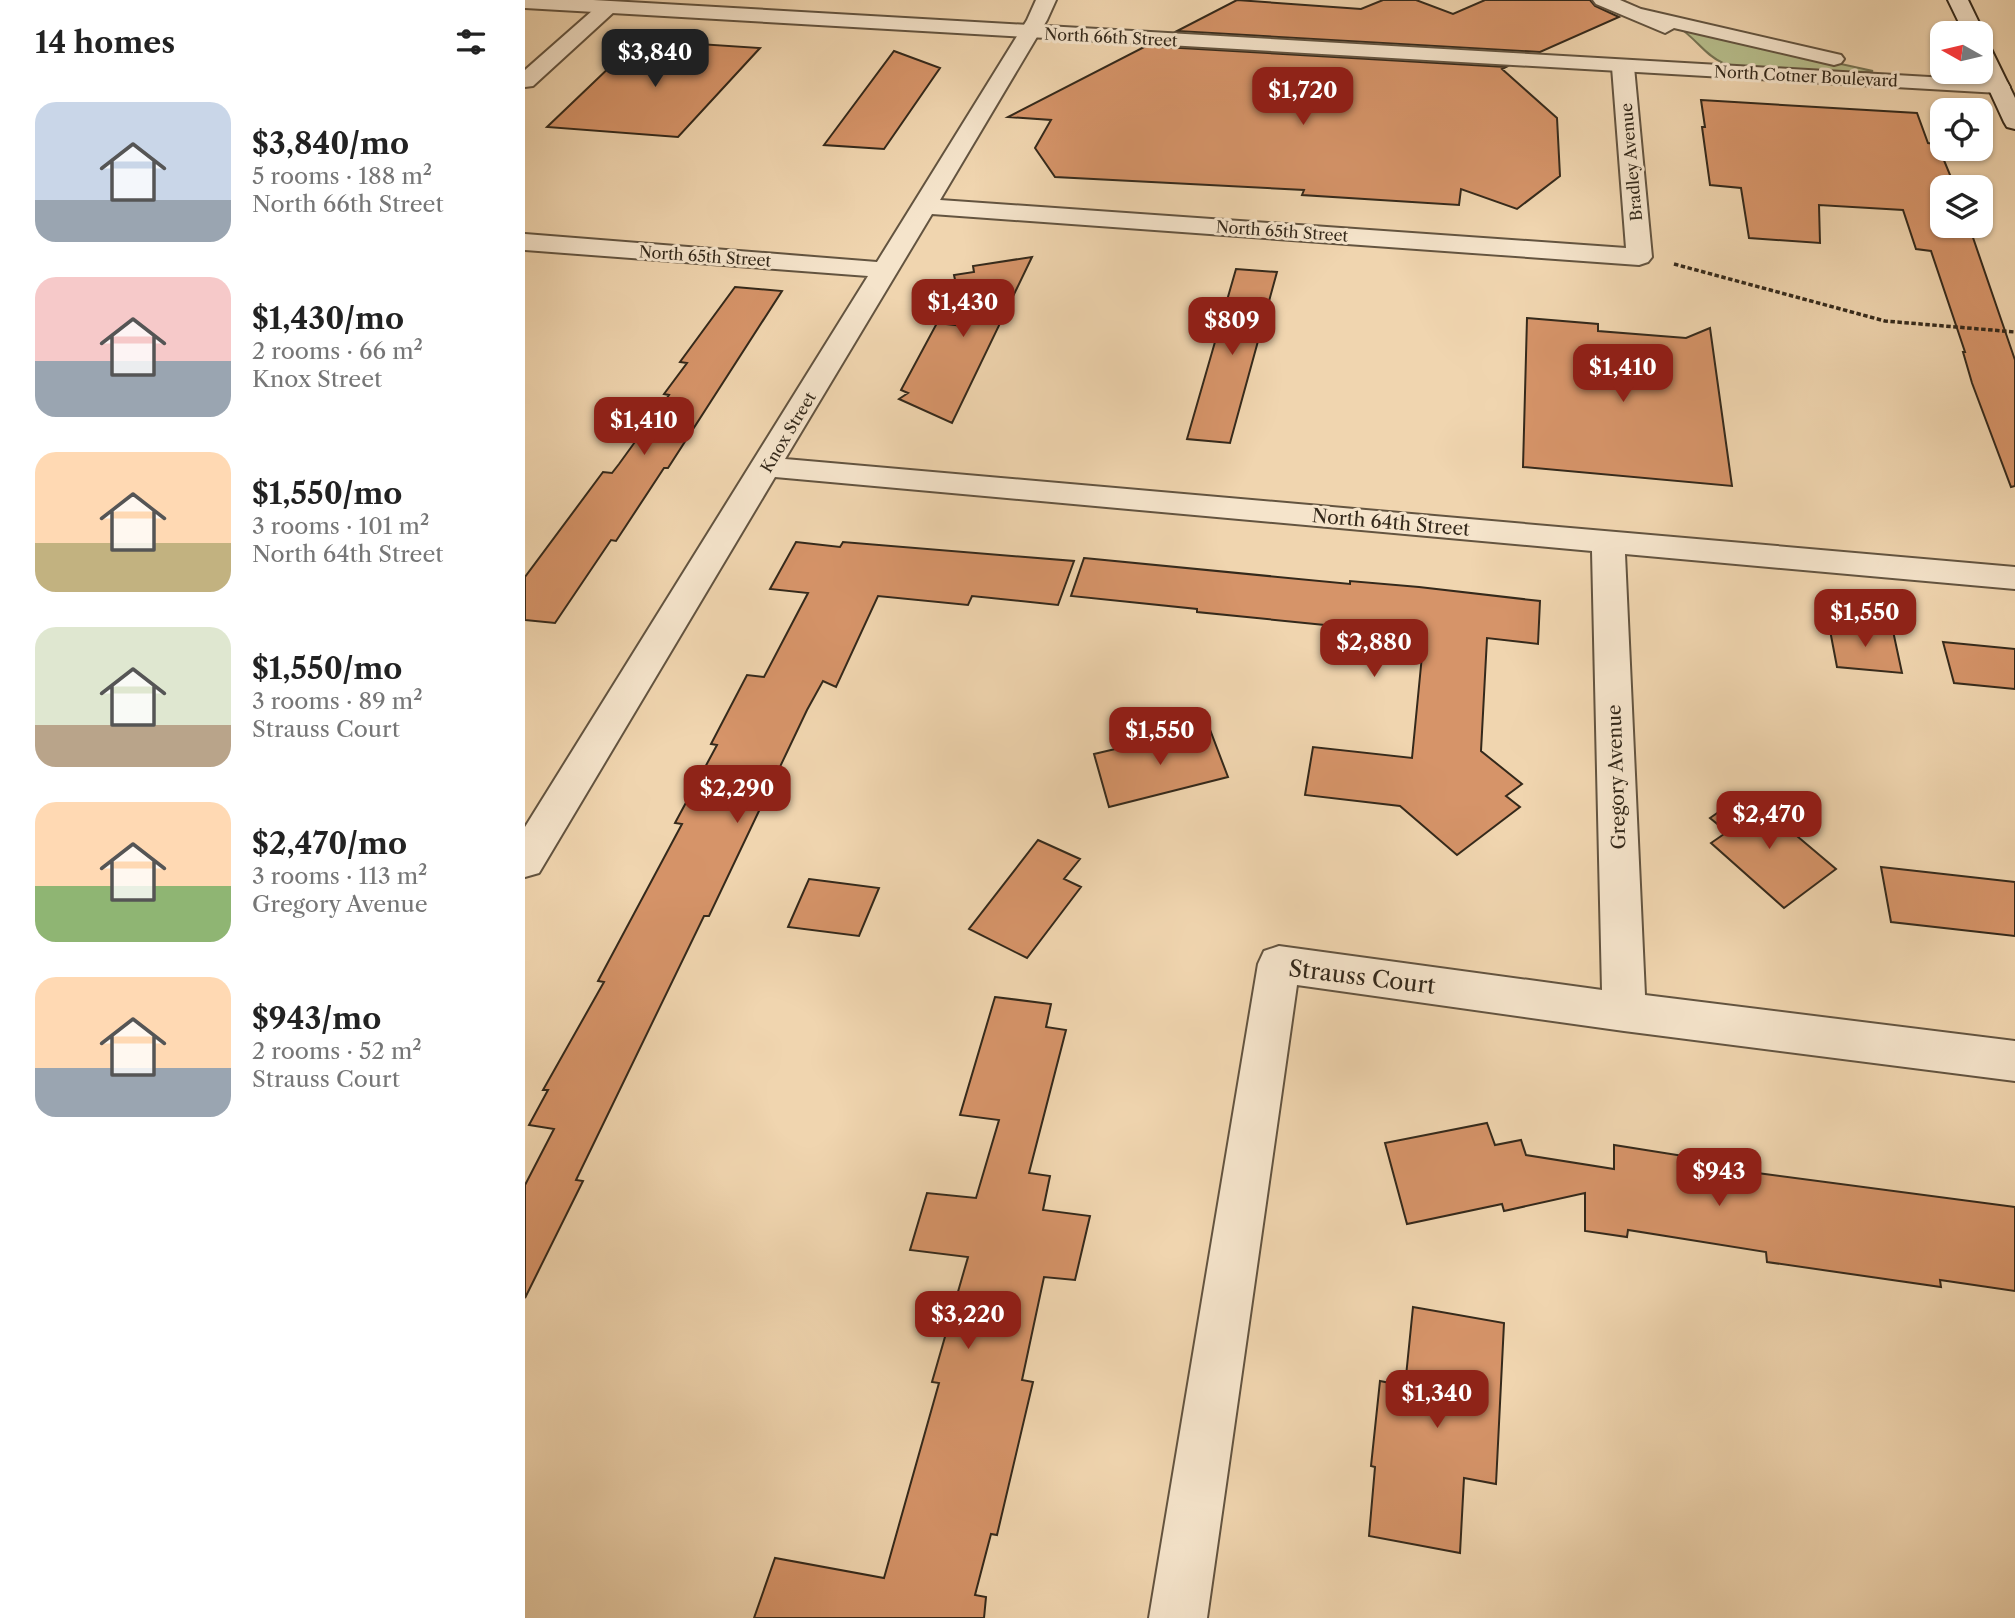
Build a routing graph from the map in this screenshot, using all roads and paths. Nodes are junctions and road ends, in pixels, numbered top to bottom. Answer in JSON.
{"nodes":[{"id":1,"x":1045,"y":0,"type":"edge"},
{"id":2,"x":1603,"y":0,"type":"edge"},
{"id":3,"x":1958,"y":0,"type":"edge"},
{"id":4,"x":525,"y":2,"type":"edge"},
{"id":5,"x":608,"y":7,"type":"junction"},
{"id":6,"x":1642,"y":15,"type":"junction"},
{"id":7,"x":1968,"y":21,"type":"edge"},
{"id":8,"x":1029,"y":33,"type":"junction"},
{"id":9,"x":1623,"y":67,"type":"junction"},
{"id":10,"x":1993,"y":67,"type":"edge"},
{"id":11,"x":1698,"y":71,"type":"junction"},
{"id":12,"x":1930,"y":79,"type":"edge"},
{"id":13,"x":525,"y":81,"type":"edge"},
{"id":14,"x":1930,"y":83,"type":"edge"},
{"id":15,"x":1956,"y":84,"type":"edge"},
{"id":16,"x":2007,"y":87,"type":"edge"},
{"id":17,"x":2015,"y":122,"type":"edge"},
{"id":18,"x":925,"y":206,"type":"junction"},
{"id":19,"x":525,"y":242,"type":"edge"},
{"id":20,"x":1639,"y":257,"type":"junction"},
{"id":21,"x":886,"y":270,"type":"junction"},
{"id":22,"x":2015,"y":332,"type":"edge"},
{"id":23,"x":767,"y":467,"type":"junction"},
{"id":24,"x":1608,"y":542,"type":"junction"},
{"id":25,"x":2015,"y":578,"type":"edge"},
{"id":26,"x":525,"y":861,"type":"edge"},
{"id":27,"x":1624,"y":1012,"type":"junction"},
{"id":28,"x":2015,"y":1061,"type":"edge"},
{"id":29,"x":1178,"y":1618,"type":"edge"}],
"edges":[{"from":1,"to":8,"type":"street","name":"Knox Street"},
{"from":2,"to":6,"type":"street","name":"North Cotner Boulevard"},
{"from":3,"to":7,"type":"street"},
{"from":4,"to":5,"type":"street","name":"North 66th Street"},
{"from":5,"to":8,"type":"street","name":"North 66th Street"},
{"from":5,"to":13,"type":"street"},
{"from":6,"to":11,"type":"street","name":"North Cotner Boulevard"},
{"from":6,"to":12,"type":"street","name":"North Cotner Boulevard"},
{"from":8,"to":9,"type":"street","name":"North 66th Street"},
{"from":8,"to":18,"type":"street","name":"Knox Street"},
{"from":9,"to":11,"type":"street","name":"North 66th Street"},
{"from":9,"to":20,"type":"street","name":"Bradley Avenue"},
{"from":10,"to":16,"type":"street"},
{"from":11,"to":14,"type":"street","name":"North Cotner Boulevard"},
{"from":15,"to":16,"type":"street","name":"North Cotner Boulevard"},
{"from":16,"to":17,"type":"street"},
{"from":18,"to":20,"type":"street","name":"North 65th Street"},
{"from":18,"to":21,"type":"street","name":"Knox Street"},
{"from":19,"to":21,"type":"street","name":"North 65th Street"},
{"from":20,"to":22,"type":"path"},
{"from":21,"to":23,"type":"street","name":"Knox Street"},
{"from":23,"to":24,"type":"street","name":"North 64th Street"},
{"from":23,"to":26,"type":"street","name":"Knox Street"},
{"from":24,"to":25,"type":"street","name":"North 64th Street"},
{"from":24,"to":27,"type":"street","name":"Gregory Avenue"},
{"from":27,"to":28,"type":"street","name":"Strauss Court"},
{"from":27,"to":29,"type":"street","name":"Strauss Court"}]}
